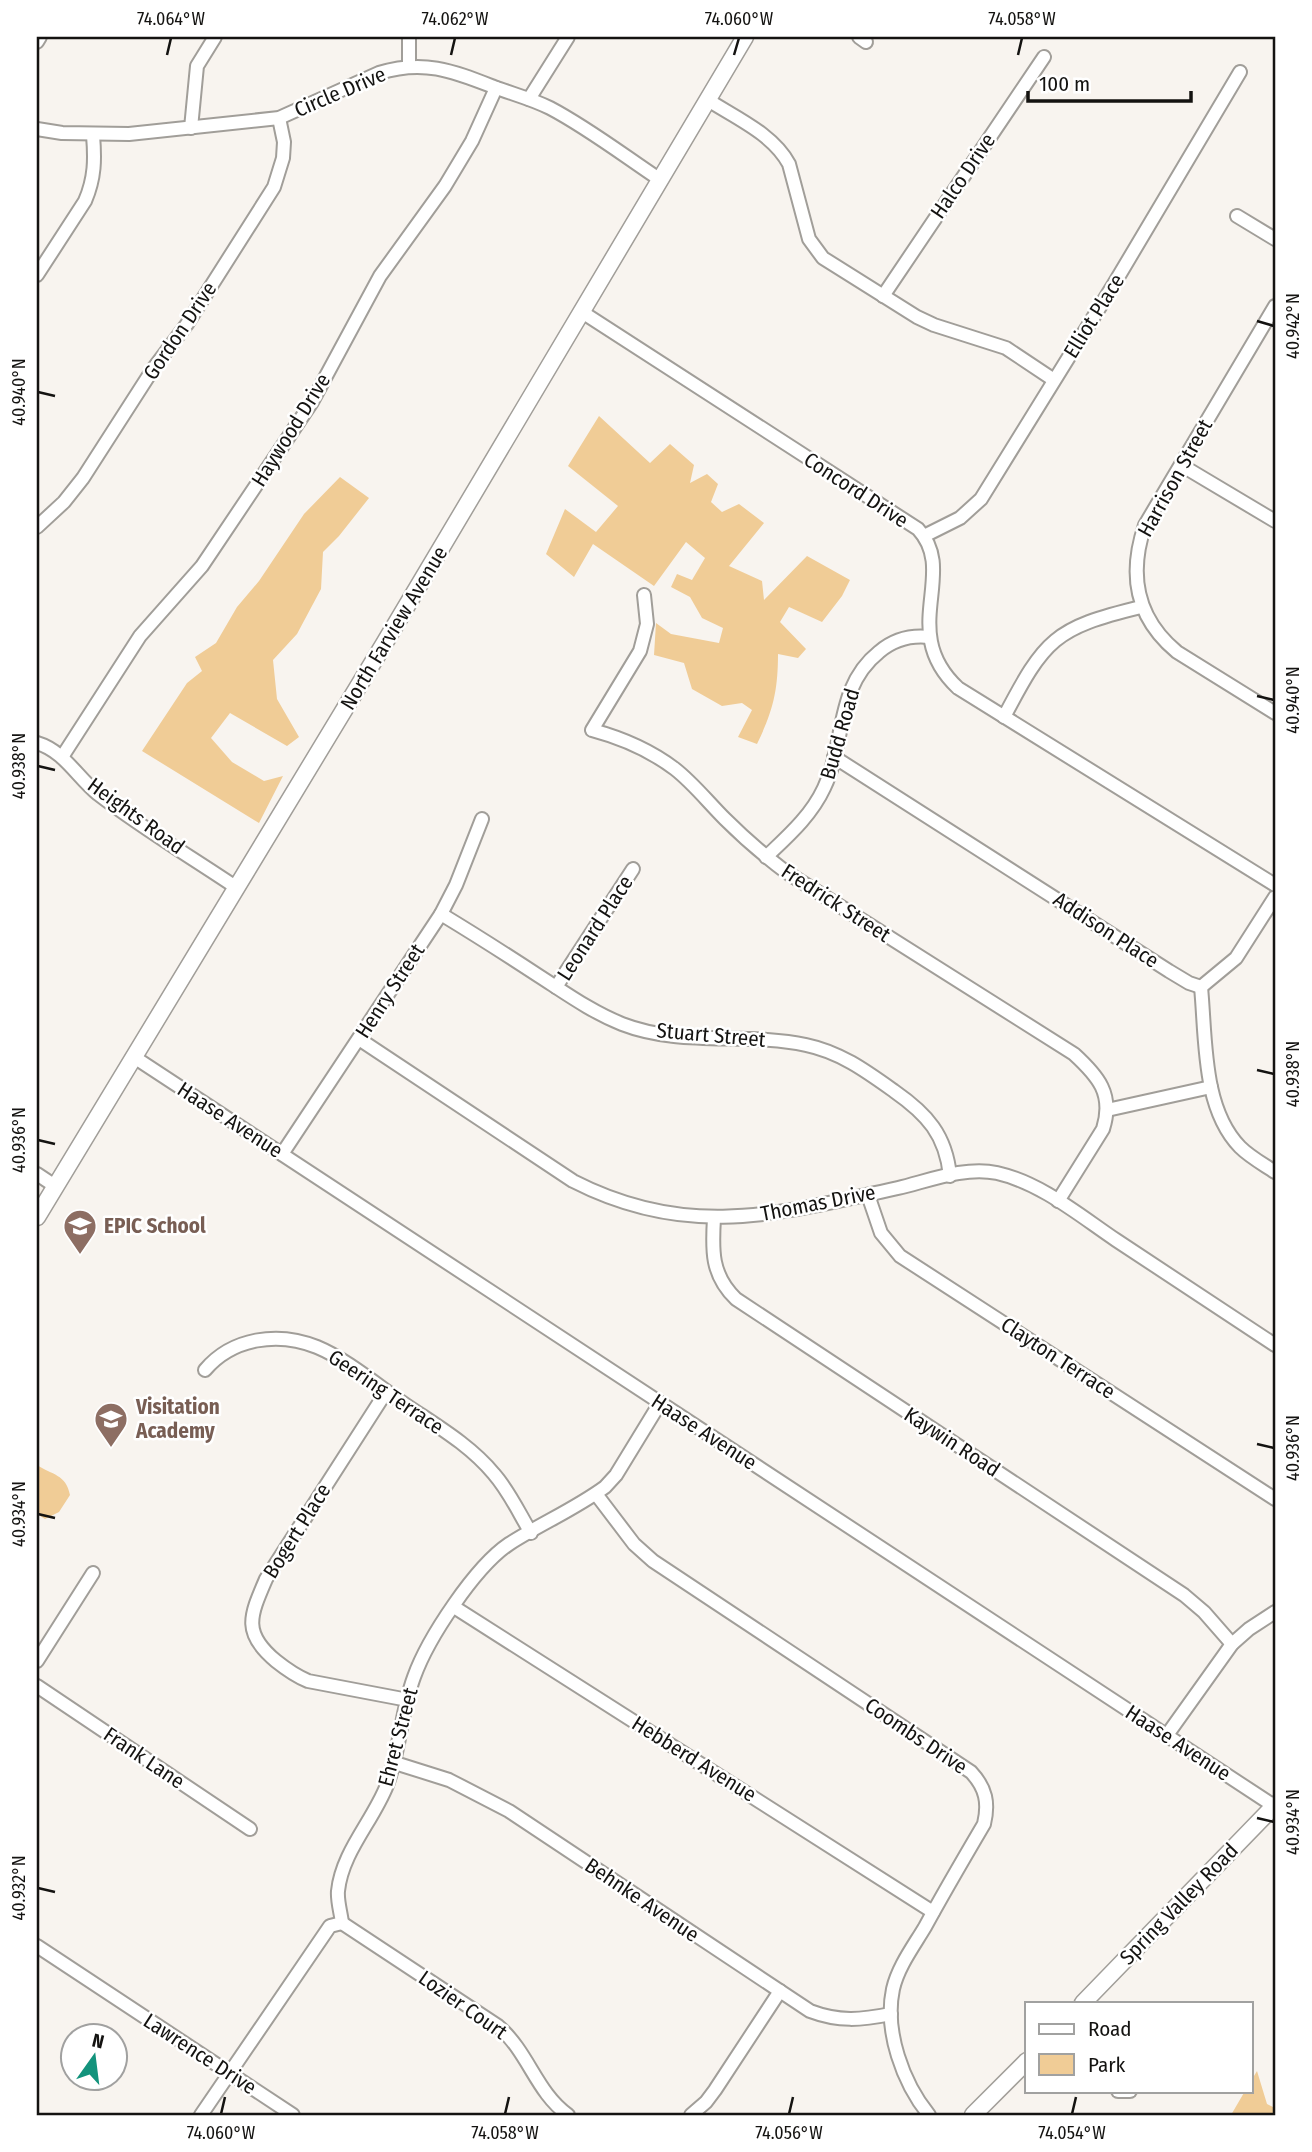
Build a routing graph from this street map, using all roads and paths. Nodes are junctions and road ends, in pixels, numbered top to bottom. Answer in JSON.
{"nodes":[{"id":1,"x":40,"y":37,"type":"edge"},
{"id":2,"x":215,"y":37,"type":"edge"},
{"id":3,"x":409,"y":37,"type":"edge"},
{"id":4,"x":568,"y":37,"type":"edge"},
{"id":5,"x":746,"y":37,"type":"edge"},
{"id":6,"x":37,"y":42,"type":"edge"},
{"id":7,"x":1044,"y":57,"type":"dead end"},
{"id":8,"x":409,"y":66,"type":"junction"},
{"id":9,"x":1240,"y":72,"type":"dead end"},
{"id":10,"x":496,"y":88,"type":"junction"},
{"id":11,"x":529,"y":99,"type":"junction"},
{"id":12,"x":708,"y":100,"type":"junction"},
{"id":13,"x":279,"y":118,"type":"junction"},
{"id":14,"x":191,"y":128,"type":"junction"},
{"id":15,"x":37,"y":129,"type":"edge"},
{"id":16,"x":93,"y":135,"type":"junction"},
{"id":17,"x":659,"y":178,"type":"junction"},
{"id":18,"x":1237,"y":216,"type":"dead end"},
{"id":19,"x":1275,"y":239,"type":"edge"},
{"id":20,"x":37,"y":275,"type":"edge"},
{"id":21,"x":883,"y":296,"type":"junction"},
{"id":22,"x":1275,"y":306,"type":"edge"},
{"id":23,"x":582,"y":312,"type":"junction"},
{"id":24,"x":1055,"y":380,"type":"junction"},
{"id":25,"x":1181,"y":465,"type":"junction"},
{"id":26,"x":1275,"y":521,"type":"edge"},
{"id":27,"x":37,"y":527,"type":"edge"},
{"id":28,"x":924,"y":536,"type":"junction"},
{"id":29,"x":644,"y":595,"type":"dead end"},
{"id":30,"x":1141,"y":607,"type":"junction"},
{"id":31,"x":929,"y":637,"type":"junction"},
{"id":32,"x":1275,"y":713,"type":"edge"},
{"id":33,"x":1004,"y":717,"type":"junction"},
{"id":34,"x":37,"y":743,"type":"edge"},
{"id":35,"x":62,"y":757,"type":"junction"},
{"id":36,"x":834,"y":757,"type":"junction"},
{"id":37,"x":482,"y":819,"type":"dead end"},
{"id":38,"x":766,"y":857,"type":"junction"},
{"id":39,"x":633,"y":869,"type":"dead end"},
{"id":40,"x":1275,"y":885,"type":"edge"},
{"id":41,"x":237,"y":888,"type":"junction"},
{"id":42,"x":1275,"y":897,"type":"edge"},
{"id":43,"x":441,"y":914,"type":"junction"},
{"id":44,"x":556,"y":987,"type":"junction"},
{"id":45,"x":1201,"y":987,"type":"junction"},
{"id":46,"x":359,"y":1039,"type":"junction"},
{"id":47,"x":134,"y":1057,"type":"junction"},
{"id":48,"x":1211,"y":1087,"type":"junction"},
{"id":49,"x":1107,"y":1110,"type":"junction"},
{"id":50,"x":282,"y":1154,"type":"junction"},
{"id":51,"x":1275,"y":1172,"type":"edge"},
{"id":52,"x":37,"y":1174,"type":"edge"},
{"id":53,"x":950,"y":1176,"type":"junction"},
{"id":54,"x":55,"y":1186,"type":"junction"},
{"id":55,"x":868,"y":1195,"type":"junction"},
{"id":56,"x":1058,"y":1201,"type":"junction"},
{"id":57,"x":37,"y":1217,"type":"edge"},
{"id":58,"x":714,"y":1218,"type":"junction"},
{"id":59,"x":1275,"y":1345,"type":"edge"},
{"id":60,"x":205,"y":1370,"type":"dead end"},
{"id":61,"x":386,"y":1392,"type":"junction"},
{"id":62,"x":660,"y":1403,"type":"junction"},
{"id":63,"x":596,"y":1494,"type":"junction"},
{"id":64,"x":1275,"y":1499,"type":"edge"},
{"id":65,"x":531,"y":1532,"type":"junction"},
{"id":66,"x":93,"y":1573,"type":"dead end"},
{"id":67,"x":454,"y":1607,"type":"junction"},
{"id":68,"x":1275,"y":1612,"type":"edge"},
{"id":69,"x":1232,"y":1644,"type":"junction"},
{"id":70,"x":37,"y":1661,"type":"edge"},
{"id":71,"x":37,"y":1686,"type":"edge"},
{"id":72,"x":408,"y":1700,"type":"junction"},
{"id":73,"x":1167,"y":1735,"type":"junction"},
{"id":74,"x":395,"y":1763,"type":"junction"},
{"id":75,"x":1275,"y":1806,"type":"edge"},
{"id":76,"x":250,"y":1829,"type":"dead end"},
{"id":77,"x":933,"y":1912,"type":"junction"},
{"id":78,"x":342,"y":1923,"type":"junction"},
{"id":79,"x":37,"y":1946,"type":"edge"},
{"id":80,"x":780,"y":1991,"type":"junction"},
{"id":81,"x":1084,"y":2002,"type":"edge"},
{"id":82,"x":891,"y":2014,"type":"junction"},
{"id":83,"x":1025,"y":2064,"type":"edge"},
{"id":84,"x":229,"y":2073,"type":"junction"},
{"id":85,"x":562,"y":2113,"type":"edge"},
{"id":86,"x":201,"y":2115,"type":"edge"},
{"id":87,"x":293,"y":2115,"type":"edge"},
{"id":88,"x":691,"y":2115,"type":"edge"},
{"id":89,"x":929,"y":2115,"type":"edge"},
{"id":90,"x":973,"y":2115,"type":"edge"}],
"edges":[{"from":1,"to":6,"type":"street"},
{"from":2,"to":14,"type":"street"},
{"from":3,"to":8,"type":"street"},
{"from":4,"to":11,"type":"street"},
{"from":5,"to":12,"type":"street","name":"North Farview Avenue"},
{"from":7,"to":21,"type":"street","name":"Halco Drive"},
{"from":8,"to":10,"type":"street","name":"Circle Drive"},
{"from":8,"to":13,"type":"street","name":"Circle Drive"},
{"from":9,"to":24,"type":"street","name":"Elliot Place"},
{"from":10,"to":11,"type":"street","name":"Circle Drive"},
{"from":10,"to":35,"type":"street","name":"Haywood Drive"},
{"from":11,"to":17,"type":"street","name":"Circle Drive"},
{"from":12,"to":17,"type":"street","name":"North Farview Avenue"},
{"from":12,"to":21,"type":"street"},
{"from":13,"to":14,"type":"street","name":"Circle Drive"},
{"from":13,"to":27,"type":"street","name":"Gordon Drive"},
{"from":14,"to":16,"type":"street","name":"Circle Drive"},
{"from":15,"to":16,"type":"street","name":"Circle Drive"},
{"from":16,"to":20,"type":"street"},
{"from":17,"to":23,"type":"street","name":"North Farview Avenue"},
{"from":18,"to":19,"type":"street"},
{"from":21,"to":24,"type":"street"},
{"from":22,"to":25,"type":"street","name":"Harrison Street"},
{"from":23,"to":28,"type":"street","name":"Concord Drive"},
{"from":23,"to":41,"type":"street","name":"North Farview Avenue"},
{"from":24,"to":28,"type":"street","name":"Elliot Place"},
{"from":25,"to":26,"type":"street"},
{"from":25,"to":30,"type":"street","name":"Harrison Street"},
{"from":28,"to":31,"type":"street","name":"Concord Drive"},
{"from":29,"to":38,"type":"street","name":"Fredrick Street"},
{"from":30,"to":32,"type":"street"},
{"from":30,"to":33,"type":"street"},
{"from":31,"to":33,"type":"street","name":"Concord Drive"},
{"from":31,"to":36,"type":"street","name":"Budd Road"},
{"from":33,"to":40,"type":"street","name":"Concord Drive"},
{"from":34,"to":35,"type":"street","name":"Heights Road"},
{"from":35,"to":41,"type":"street","name":"Heights Road"},
{"from":36,"to":38,"type":"street","name":"Budd Road"},
{"from":36,"to":45,"type":"street","name":"Addison Place"},
{"from":37,"to":43,"type":"street","name":"Henry Street"},
{"from":38,"to":49,"type":"street","name":"Fredrick Street"},
{"from":39,"to":44,"type":"street","name":"Leonard Place"},
{"from":41,"to":47,"type":"street","name":"North Farview Avenue"},
{"from":42,"to":45,"type":"street"},
{"from":43,"to":44,"type":"street","name":"Stuart Street"},
{"from":43,"to":46,"type":"street","name":"Henry Street"},
{"from":44,"to":53,"type":"street","name":"Stuart Street"},
{"from":45,"to":48,"type":"street"},
{"from":46,"to":50,"type":"street","name":"Henry Street"},
{"from":46,"to":58,"type":"street","name":"Thomas Drive"},
{"from":47,"to":50,"type":"street","name":"Haase Avenue"},
{"from":47,"to":54,"type":"street","name":"North Farview Avenue"},
{"from":48,"to":49,"type":"street"},
{"from":48,"to":51,"type":"street"},
{"from":49,"to":56,"type":"street"},
{"from":50,"to":62,"type":"street","name":"Haase Avenue"},
{"from":52,"to":54,"type":"street"},
{"from":53,"to":55,"type":"street","name":"Thomas Drive"},
{"from":53,"to":56,"type":"street","name":"Thomas Drive"},
{"from":54,"to":57,"type":"street","name":"North Farview Avenue"},
{"from":55,"to":58,"type":"street","name":"Thomas Drive"},
{"from":55,"to":64,"type":"street","name":"Clayton Terrace"},
{"from":56,"to":59,"type":"street","name":"Thomas Drive"},
{"from":58,"to":69,"type":"street","name":"Kaywin Road"},
{"from":60,"to":61,"type":"street","name":"Geering Terrace"},
{"from":61,"to":65,"type":"street","name":"Geering Terrace"},
{"from":61,"to":72,"type":"street","name":"Bogert Place"},
{"from":62,"to":63,"type":"street","name":"Ehret Street"},
{"from":62,"to":73,"type":"street","name":"Haase Avenue"},
{"from":63,"to":65,"type":"street","name":"Ehret Street"},
{"from":63,"to":77,"type":"street","name":"Coombs Drive"},
{"from":65,"to":67,"type":"street","name":"Ehret Street"},
{"from":66,"to":70,"type":"street"},
{"from":67,"to":72,"type":"street","name":"Ehret Street"},
{"from":67,"to":77,"type":"street","name":"Hebberd Avenue"},
{"from":68,"to":69,"type":"street"},
{"from":69,"to":73,"type":"street"},
{"from":71,"to":76,"type":"street","name":"Frank Lane"},
{"from":72,"to":74,"type":"street","name":"Ehret Street"},
{"from":73,"to":75,"type":"street","name":"Haase Avenue"},
{"from":74,"to":78,"type":"street","name":"Ehret Street"},
{"from":74,"to":80,"type":"street","name":"Behnke Avenue"},
{"from":75,"to":81,"type":"street","name":"Spring Valley Road"},
{"from":77,"to":82,"type":"street","name":"Coombs Drive"},
{"from":78,"to":84,"type":"street"},
{"from":78,"to":85,"type":"street","name":"Lozier Court"},
{"from":79,"to":84,"type":"street","name":"Lawrence Drive"},
{"from":80,"to":82,"type":"street","name":"Behnke Avenue"},
{"from":80,"to":88,"type":"street"},
{"from":82,"to":89,"type":"street","name":"Coombs Drive"},
{"from":83,"to":90,"type":"street"},
{"from":84,"to":86,"type":"street"},
{"from":84,"to":87,"type":"street","name":"Lawrence Drive"}]}
